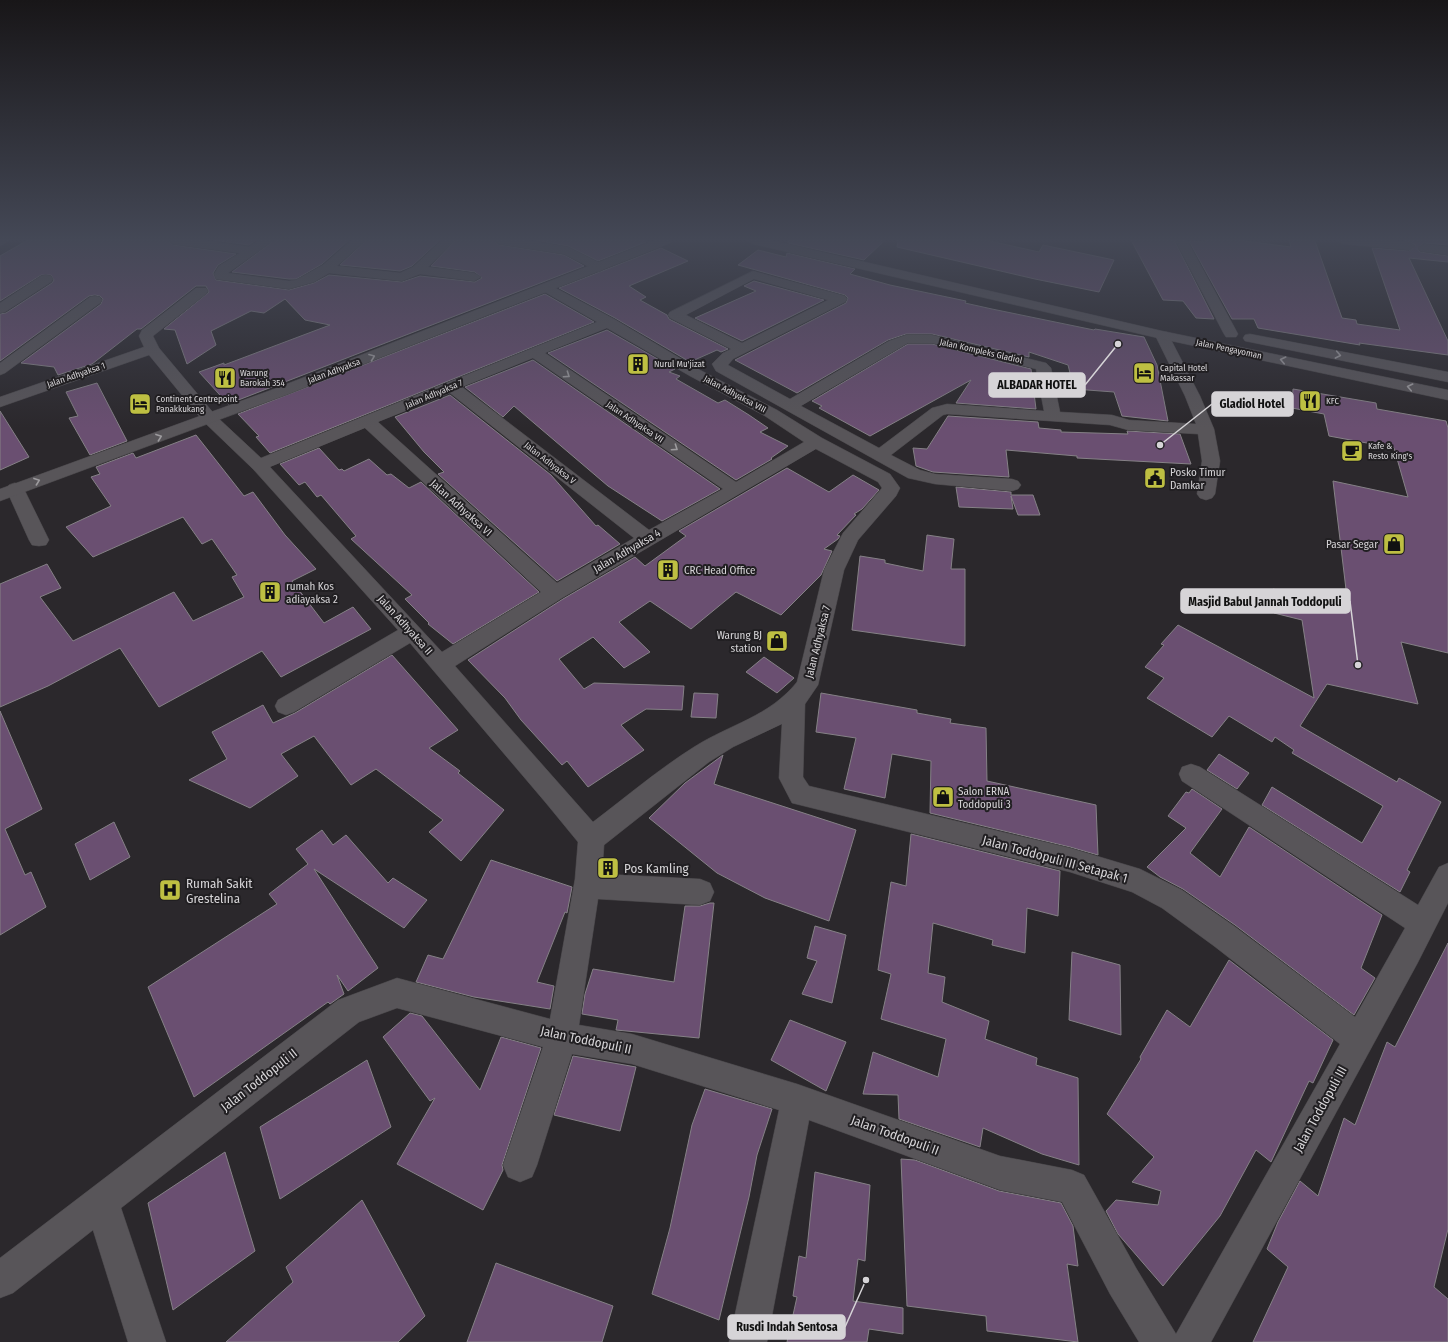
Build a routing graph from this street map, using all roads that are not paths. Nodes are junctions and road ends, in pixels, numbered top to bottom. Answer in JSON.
{"nodes":[{"id":1,"x":10,"y":303,"type":"edge"},
{"id":2,"x":91,"y":303,"type":"edge"},
{"id":3,"x":186,"y":303,"type":"edge"},
{"id":4,"x":510,"y":303,"type":"edge"},
{"id":5,"x":574,"y":303,"type":"edge"},
{"id":6,"x":699,"y":303,"type":"edge"},
{"id":7,"x":833,"y":303,"type":"edge"},
{"id":8,"x":1023,"y":303,"type":"edge"},
{"id":9,"x":1078,"y":303,"type":"edge"},
{"id":10,"x":1210,"y":303,"type":"edge"},
{"id":11,"x":1089,"y":305,"type":"dead end"},
{"id":12,"x":0,"y":309,"type":"edge"},
{"id":13,"x":608,"y":322,"type":"junction"},
{"id":14,"x":1162,"y":335,"type":"junction"},
{"id":15,"x":743,"y":348,"type":"junction"},
{"id":16,"x":152,"y":349,"type":"junction"},
{"id":17,"x":535,"y":353,"type":"junction"},
{"id":18,"x":0,"y":370,"type":"edge"},
{"id":19,"x":1448,"y":377,"type":"edge"},
{"id":20,"x":452,"y":386,"type":"junction"},
{"id":21,"x":1448,"y":395,"type":"edge"},
{"id":22,"x":0,"y":402,"type":"edge"},
{"id":23,"x":790,"y":405,"type":"junction"},
{"id":24,"x":1053,"y":417,"type":"junction"},
{"id":25,"x":210,"y":419,"type":"junction"},
{"id":26,"x":368,"y":422,"type":"junction"},
{"id":27,"x":1204,"y":425,"type":"junction"},
{"id":28,"x":816,"y":442,"type":"junction"},
{"id":29,"x":880,"y":454,"type":"junction"},
{"id":30,"x":259,"y":465,"type":"junction"},
{"id":31,"x":1012,"y":485,"type":"dead end"},
{"id":32,"x":736,"y":490,"type":"junction"},
{"id":33,"x":7,"y":492,"type":"edge"},
{"id":34,"x":1206,"y":494,"type":"dead end"},
{"id":35,"x":648,"y":539,"type":"junction"},
{"id":36,"x":39,"y":540,"type":"dead end"},
{"id":37,"x":555,"y":593,"type":"junction"},
{"id":38,"x":412,"y":632,"type":"junction"},
{"id":39,"x":440,"y":664,"type":"junction"},
{"id":40,"x":794,"y":702,"type":"junction"},
{"id":41,"x":286,"y":706,"type":"dead end"},
{"id":42,"x":1191,"y":774,"type":"dead end"},
{"id":43,"x":591,"y":839,"type":"junction"},
{"id":44,"x":1448,"y":876,"type":"edge"},
{"id":45,"x":587,"y":886,"type":"junction"},
{"id":46,"x":700,"y":892,"type":"dead end"},
{"id":47,"x":1423,"y":924,"type":"junction"},
{"id":48,"x":562,"y":1037,"type":"junction"},
{"id":49,"x":1359,"y":1039,"type":"junction"},
{"id":50,"x":796,"y":1100,"type":"junction"},
{"id":51,"x":520,"y":1164,"type":"dead end"},
{"id":52,"x":101,"y":1201,"type":"junction"},
{"id":53,"x":0,"y":1280,"type":"edge"},
{"id":54,"x":147,"y":1342,"type":"edge"},
{"id":55,"x":748,"y":1342,"type":"edge"},
{"id":56,"x":1160,"y":1342,"type":"edge"},
{"id":57,"x":1191,"y":1342,"type":"edge"}],
"edges":[{"from":1,"to":12,"type":"street"},
{"from":2,"to":18,"type":"street"},
{"from":3,"to":16,"type":"street"},
{"from":25,"to":4,"type":"street","name":"Jalan Adhyaksa","one_way":true},
{"from":5,"to":13,"type":"street","name":"Jalan Adhyaksa VIII"},
{"from":6,"to":15,"type":"street"},
{"from":7,"to":15,"type":"street"},
{"from":8,"to":14,"type":"street","name":"Jalan Pengayoman"},
{"from":9,"to":11,"type":"street"},
{"from":10,"to":19,"type":"street","name":"Jalan Pengayoman","one_way":true},
{"from":13,"to":17,"type":"street","name":"Jalan Adhyaksa 7"},
{"from":13,"to":28,"type":"street","name":"Jalan Adhyaksa VIII"},
{"from":21,"to":14,"type":"street","name":"Jalan Pengayoman","one_way":true},
{"from":14,"to":27,"type":"street"},
{"from":15,"to":23,"type":"street"},
{"from":16,"to":22,"type":"street","name":"Jalan Adhyaksa 1"},
{"from":16,"to":25,"type":"street","name":"Jalan Adhyaksa II"},
{"from":17,"to":20,"type":"street","name":"Jalan Adhyaksa 7"},
{"from":17,"to":32,"type":"street","name":"Jalan Adhyaksa VII","one_way":true},
{"from":20,"to":26,"type":"street","name":"Jalan Adhyaksa 7"},
{"from":20,"to":35,"type":"street","name":"Jalan Adhyaksa V"},
{"from":23,"to":24,"type":"street","name":"Jalan Kompleks Gladiol"},
{"from":23,"to":29,"type":"street"},
{"from":24,"to":27,"type":"street"},
{"from":24,"to":29,"type":"street"},
{"from":25,"to":30,"type":"street","name":"Jalan Adhyaksa II"},
{"from":33,"to":25,"type":"street","name":"Jalan Adhyaksa","one_way":true},
{"from":26,"to":30,"type":"street","name":"Jalan Adhyaksa 7"},
{"from":26,"to":37,"type":"street","name":"Jalan Adhyaksa VI"},
{"from":27,"to":34,"type":"street"},
{"from":28,"to":32,"type":"street","name":"Jalan Adhyaksa 4"},
{"from":28,"to":40,"type":"street","name":"Jalan Adhyaksa 7"},
{"from":29,"to":31,"type":"street"},
{"from":30,"to":38,"type":"street","name":"Jalan Adhyaksa II"},
{"from":32,"to":35,"type":"street","name":"Jalan Adhyaksa 4"},
{"from":33,"to":36,"type":"street"},
{"from":35,"to":37,"type":"street","name":"Jalan Adhyaksa 4"},
{"from":37,"to":39,"type":"street","name":"Jalan Adhyaksa 4"},
{"from":38,"to":39,"type":"street","name":"Jalan Adhyaksa II"},
{"from":38,"to":41,"type":"street"},
{"from":39,"to":43,"type":"street","name":"Jalan Adhyaksa II"},
{"from":40,"to":43,"type":"street","name":"Jalan Adhyaksa 7"},
{"from":40,"to":49,"type":"street","name":"Jalan Toddopuli III Setapak 1"},
{"from":42,"to":47,"type":"street"},
{"from":43,"to":45,"type":"street"},
{"from":44,"to":47,"type":"street","name":"Jalan Toddopuli III"},
{"from":45,"to":46,"type":"street"},
{"from":45,"to":48,"type":"street"},
{"from":47,"to":49,"type":"street","name":"Jalan Toddopuli III"},
{"from":48,"to":50,"type":"street","name":"Jalan Toddopuli II"},
{"from":48,"to":51,"type":"street"},
{"from":48,"to":52,"type":"street","name":"Jalan Toddopuli II"},
{"from":49,"to":57,"type":"street","name":"Jalan Toddopuli III"},
{"from":50,"to":55,"type":"street"},
{"from":50,"to":56,"type":"street","name":"Jalan Toddopuli II"},
{"from":52,"to":53,"type":"street","name":"Jalan Toddopuli II"},
{"from":52,"to":54,"type":"street"}]}
